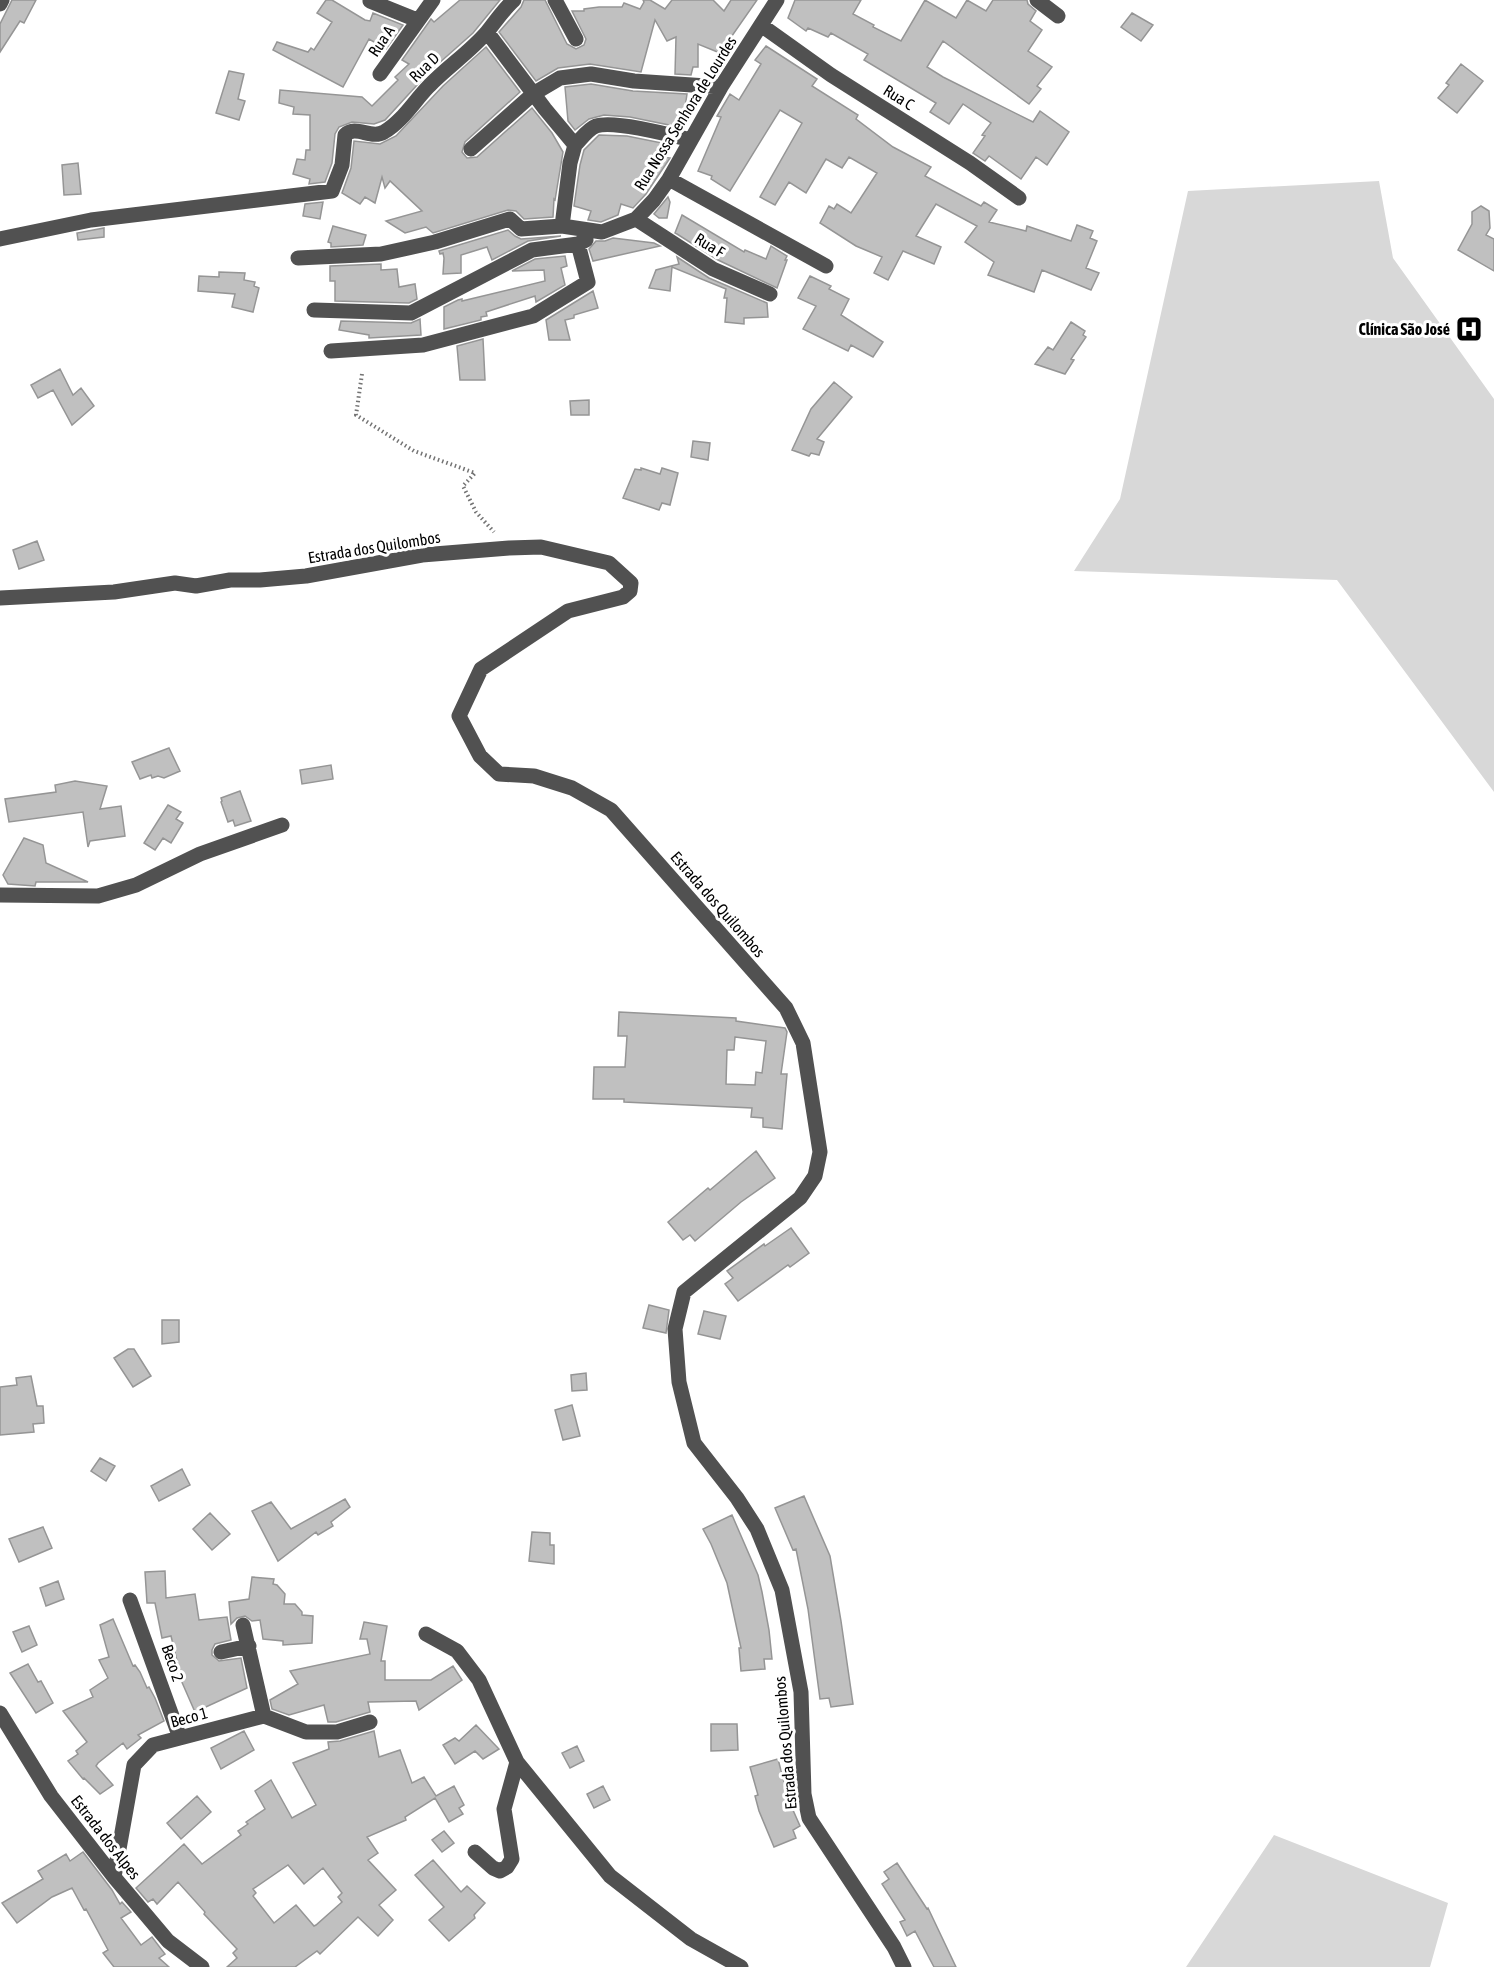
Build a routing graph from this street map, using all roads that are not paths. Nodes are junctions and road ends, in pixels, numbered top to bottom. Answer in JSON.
{"nodes":[{"id":1,"x":2,"y":0,"type":"edge"},
{"id":2,"x":433,"y":0,"type":"edge"},
{"id":3,"x":514,"y":0,"type":"edge"},
{"id":4,"x":555,"y":0,"type":"edge"},
{"id":5,"x":777,"y":0,"type":"edge"},
{"id":6,"x":1037,"y":0,"type":"edge"},
{"id":7,"x":370,"y":1,"type":"edge"},
{"id":8,"x":0,"y":4,"type":"edge"},
{"id":9,"x":1058,"y":16,"type":"dead end"},
{"id":10,"x":417,"y":20,"type":"junction"},
{"id":11,"x":761,"y":25,"type":"junction"},
{"id":12,"x":487,"y":32,"type":"junction"},
{"id":13,"x":576,"y":39,"type":"dead end"},
{"id":14,"x":380,"y":74,"type":"dead end"},
{"id":15,"x":721,"y":87,"type":"junction"},
{"id":16,"x":533,"y":94,"type":"junction"},
{"id":17,"x":690,"y":140,"type":"junction"},
{"id":18,"x":574,"y":145,"type":"junction"},
{"id":19,"x":471,"y":149,"type":"dead end"},
{"id":20,"x":669,"y":179,"type":"junction"},
{"id":21,"x":1019,"y":198,"type":"dead end"},
{"id":22,"x":636,"y":219,"type":"junction"},
{"id":23,"x":572,"y":233,"type":"junction"},
{"id":24,"x":0,"y":239,"type":"edge"},
{"id":25,"x":298,"y":258,"type":"dead end"},
{"id":26,"x":826,"y":266,"type":"dead end"},
{"id":27,"x":770,"y":294,"type":"dead end"},
{"id":28,"x":314,"y":310,"type":"dead end"},
{"id":29,"x":331,"y":351,"type":"dead end"},
{"id":30,"x":0,"y":598,"type":"edge"},
{"id":31,"x":282,"y":825,"type":"dead end"},
{"id":32,"x":0,"y":895,"type":"edge"},
{"id":33,"x":130,"y":1600,"type":"dead end"},
{"id":34,"x":243,"y":1625,"type":"dead end"},
{"id":35,"x":426,"y":1634,"type":"dead end"},
{"id":36,"x":249,"y":1646,"type":"junction"},
{"id":37,"x":222,"y":1652,"type":"dead end"},
{"id":38,"x":0,"y":1713,"type":"edge"},
{"id":39,"x":264,"y":1716,"type":"junction"},
{"id":40,"x":370,"y":1722,"type":"dead end"},
{"id":41,"x":180,"y":1738,"type":"junction"},
{"id":42,"x":517,"y":1762,"type":"junction"},
{"id":43,"x":475,"y":1852,"type":"dead end"},
{"id":44,"x":114,"y":1877,"type":"junction"},
{"id":45,"x":202,"y":1967,"type":"edge"},
{"id":46,"x":741,"y":1967,"type":"edge"},
{"id":47,"x":904,"y":1967,"type":"edge"}],
"edges":[{"from":1,"to":8,"type":"street"},
{"from":2,"to":10,"type":"street","name":"Rua A"},
{"from":3,"to":12,"type":"street","name":"Rua D"},
{"from":4,"to":13,"type":"street"},
{"from":5,"to":11,"type":"street","name":"Rua Nossa Senhora de Lourdes"},
{"from":6,"to":9,"type":"street"},
{"from":7,"to":10,"type":"street"},
{"from":10,"to":14,"type":"street","name":"Rua A"},
{"from":11,"to":15,"type":"street","name":"Rua Nossa Senhora de Lourdes"},
{"from":11,"to":21,"type":"street","name":"Rua C"},
{"from":12,"to":16,"type":"street"},
{"from":12,"to":24,"type":"street","name":"Rua D"},
{"from":15,"to":16,"type":"street"},
{"from":15,"to":17,"type":"street","name":"Rua Nossa Senhora de Lourdes"},
{"from":16,"to":18,"type":"street"},
{"from":16,"to":19,"type":"street"},
{"from":17,"to":18,"type":"street"},
{"from":17,"to":20,"type":"street","name":"Rua Nossa Senhora de Lourdes"},
{"from":18,"to":23,"type":"street"},
{"from":20,"to":22,"type":"street","name":"Rua Nossa Senhora de Lourdes"},
{"from":20,"to":26,"type":"street"},
{"from":22,"to":23,"type":"street","name":"Rua Nossa Senhora de Lourdes"},
{"from":22,"to":27,"type":"street","name":"Rua F"},
{"from":23,"to":25,"type":"street"},
{"from":23,"to":28,"type":"street"},
{"from":23,"to":29,"type":"street"},
{"from":30,"to":47,"type":"street","name":"Estrada dos Quilombos"},
{"from":31,"to":32,"type":"street"},
{"from":33,"to":41,"type":"street","name":"Beco 2"},
{"from":34,"to":36,"type":"street"},
{"from":35,"to":42,"type":"street"},
{"from":36,"to":37,"type":"street"},
{"from":36,"to":39,"type":"street"},
{"from":38,"to":44,"type":"street","name":"Estrada dos Alpes"},
{"from":39,"to":40,"type":"street"},
{"from":39,"to":41,"type":"street","name":"Beco 1"},
{"from":41,"to":44,"type":"street","name":"Beco 1"},
{"from":42,"to":43,"type":"street"},
{"from":42,"to":46,"type":"street"},
{"from":44,"to":45,"type":"street","name":"Estrada dos Alpes"}]}
